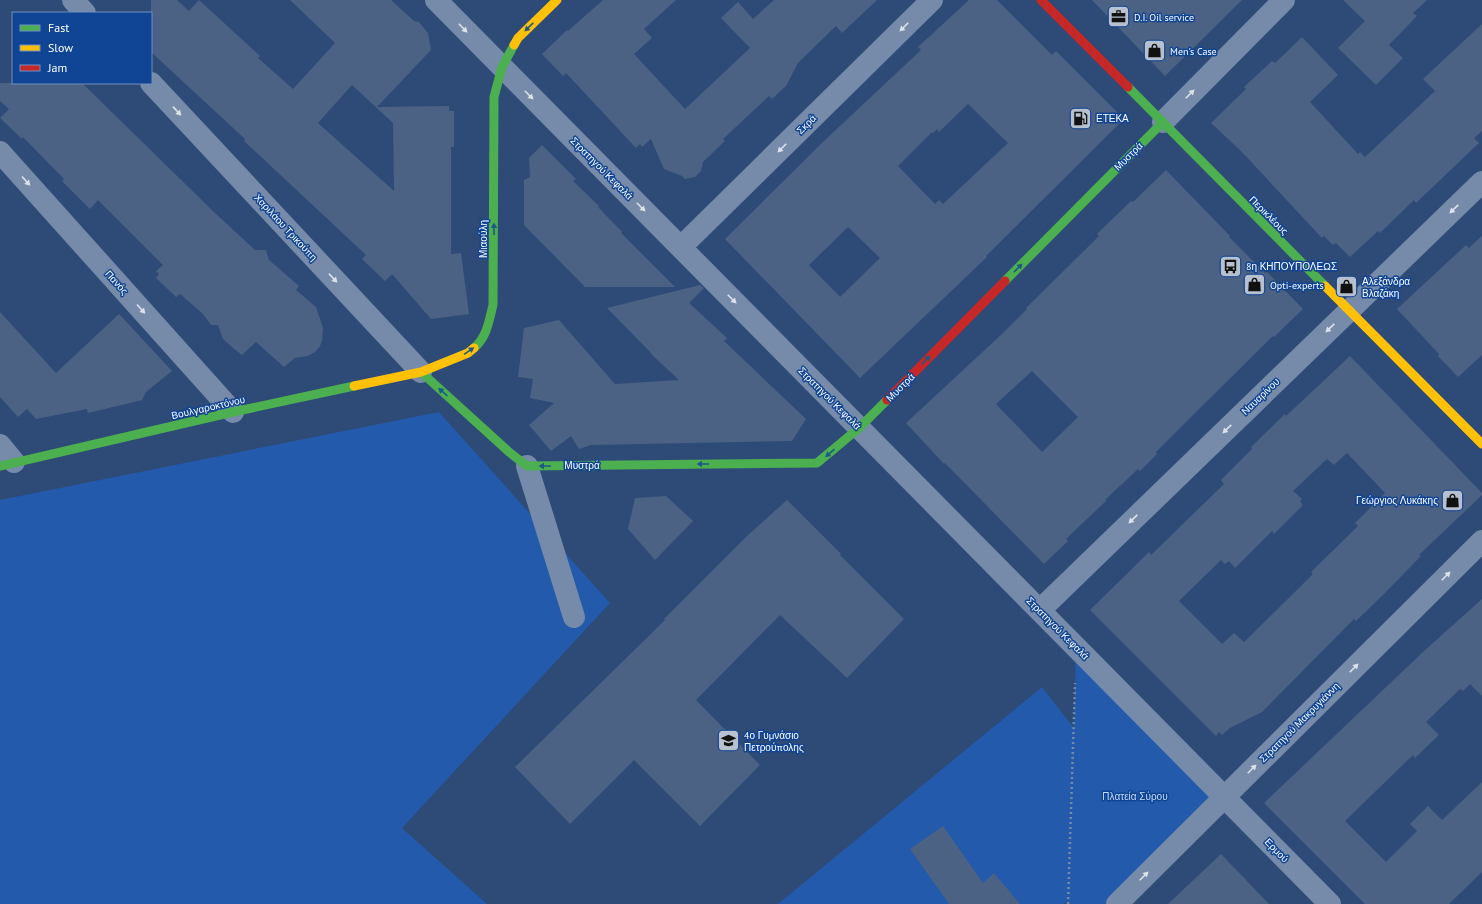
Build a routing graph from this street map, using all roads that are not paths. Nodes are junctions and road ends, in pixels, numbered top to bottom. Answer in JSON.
{"nodes":[{"id":1,"x":73,"y":0,"type":"edge"},
{"id":2,"x":436,"y":0,"type":"edge"},
{"id":3,"x":557,"y":0,"type":"edge"},
{"id":4,"x":932,"y":0,"type":"edge"},
{"id":5,"x":1041,"y":0,"type":"edge"},
{"id":6,"x":1284,"y":0,"type":"edge"},
{"id":7,"x":84,"y":12,"type":"edge"},
{"id":8,"x":502,"y":67,"type":"junction"},
{"id":9,"x":152,"y":84,"type":"edge"},
{"id":10,"x":1163,"y":122,"type":"junction"},
{"id":11,"x":0,"y":152,"type":"edge"},
{"id":12,"x":1482,"y":182,"type":"edge"},
{"id":13,"x":681,"y":247,"type":"junction"},
{"id":14,"x":1348,"y":310,"type":"junction"},
{"id":15,"x":421,"y":372,"type":"junction"},
{"id":16,"x":233,"y":412,"type":"junction"},
{"id":17,"x":859,"y":428,"type":"junction"},
{"id":18,"x":1482,"y":444,"type":"edge"},
{"id":19,"x":0,"y":445,"type":"edge"},
{"id":20,"x":7,"y":464,"type":"edge"},
{"id":21,"x":527,"y":466,"type":"junction"},
{"id":22,"x":1482,"y":541,"type":"edge"},
{"id":23,"x":1040,"y":610,"type":"junction"},
{"id":24,"x":574,"y":617,"type":"dead end"},
{"id":25,"x":1224,"y":796,"type":"junction"},
{"id":26,"x":1117,"y":904,"type":"edge"},
{"id":27,"x":1330,"y":904,"type":"edge"}],
"edges":[{"from":1,"to":7,"type":"street"},
{"from":2,"to":8,"type":"street","name":"Στρατηγού Κεφαλά","one_way":true},
{"from":3,"to":8,"type":"street","name":"Μιαούλη","one_way":true},
{"from":4,"to":13,"type":"street","name":"Σκρά","one_way":true},
{"from":5,"to":10,"type":"street","name":"Περικλέους"},
{"from":10,"to":6,"type":"street","name":"Μυστρά","one_way":true},
{"from":8,"to":13,"type":"street","name":"Στρατηγού Κεφαλά","one_way":true},
{"from":15,"to":8,"type":"street","name":"Μιαούλη","one_way":true},
{"from":9,"to":15,"type":"street","name":"Χαριλάου Τρικούπη","one_way":true},
{"from":10,"to":14,"type":"street","name":"Περικλέους"},
{"from":17,"to":10,"type":"street","name":"Μυστρά","one_way":true},
{"from":11,"to":16,"type":"street","name":"Πανός","one_way":true},
{"from":12,"to":14,"type":"street","name":"Ναυαρίνου","one_way":true},
{"from":13,"to":17,"type":"street","name":"Στρατηγού Κεφαλά","one_way":true},
{"from":14,"to":18,"type":"street","name":"Περικλέους"},
{"from":14,"to":23,"type":"street","name":"Ναυαρίνου","one_way":true},
{"from":15,"to":16,"type":"street","name":"Βουλγαροκτόνου"},
{"from":21,"to":15,"type":"street","one_way":true},
{"from":16,"to":20,"type":"street","name":"Βουλγαροκτόνου"},
{"from":17,"to":21,"type":"street","name":"Μυστρά","one_way":true},
{"from":17,"to":23,"type":"street","name":"Στρατηγού Κεφαλά"},
{"from":19,"to":20,"type":"street"},
{"from":21,"to":24,"type":"street"},
{"from":25,"to":22,"type":"street","name":"Στρατηγού Μακρυγιάννη","one_way":true},
{"from":23,"to":25,"type":"street","name":"Στρατηγού Κεφαλά"},
{"from":26,"to":25,"type":"street","name":"Στρατηγού Μακρυγιάννη","one_way":true},
{"from":25,"to":27,"type":"street","name":"Ερμού"}]}
